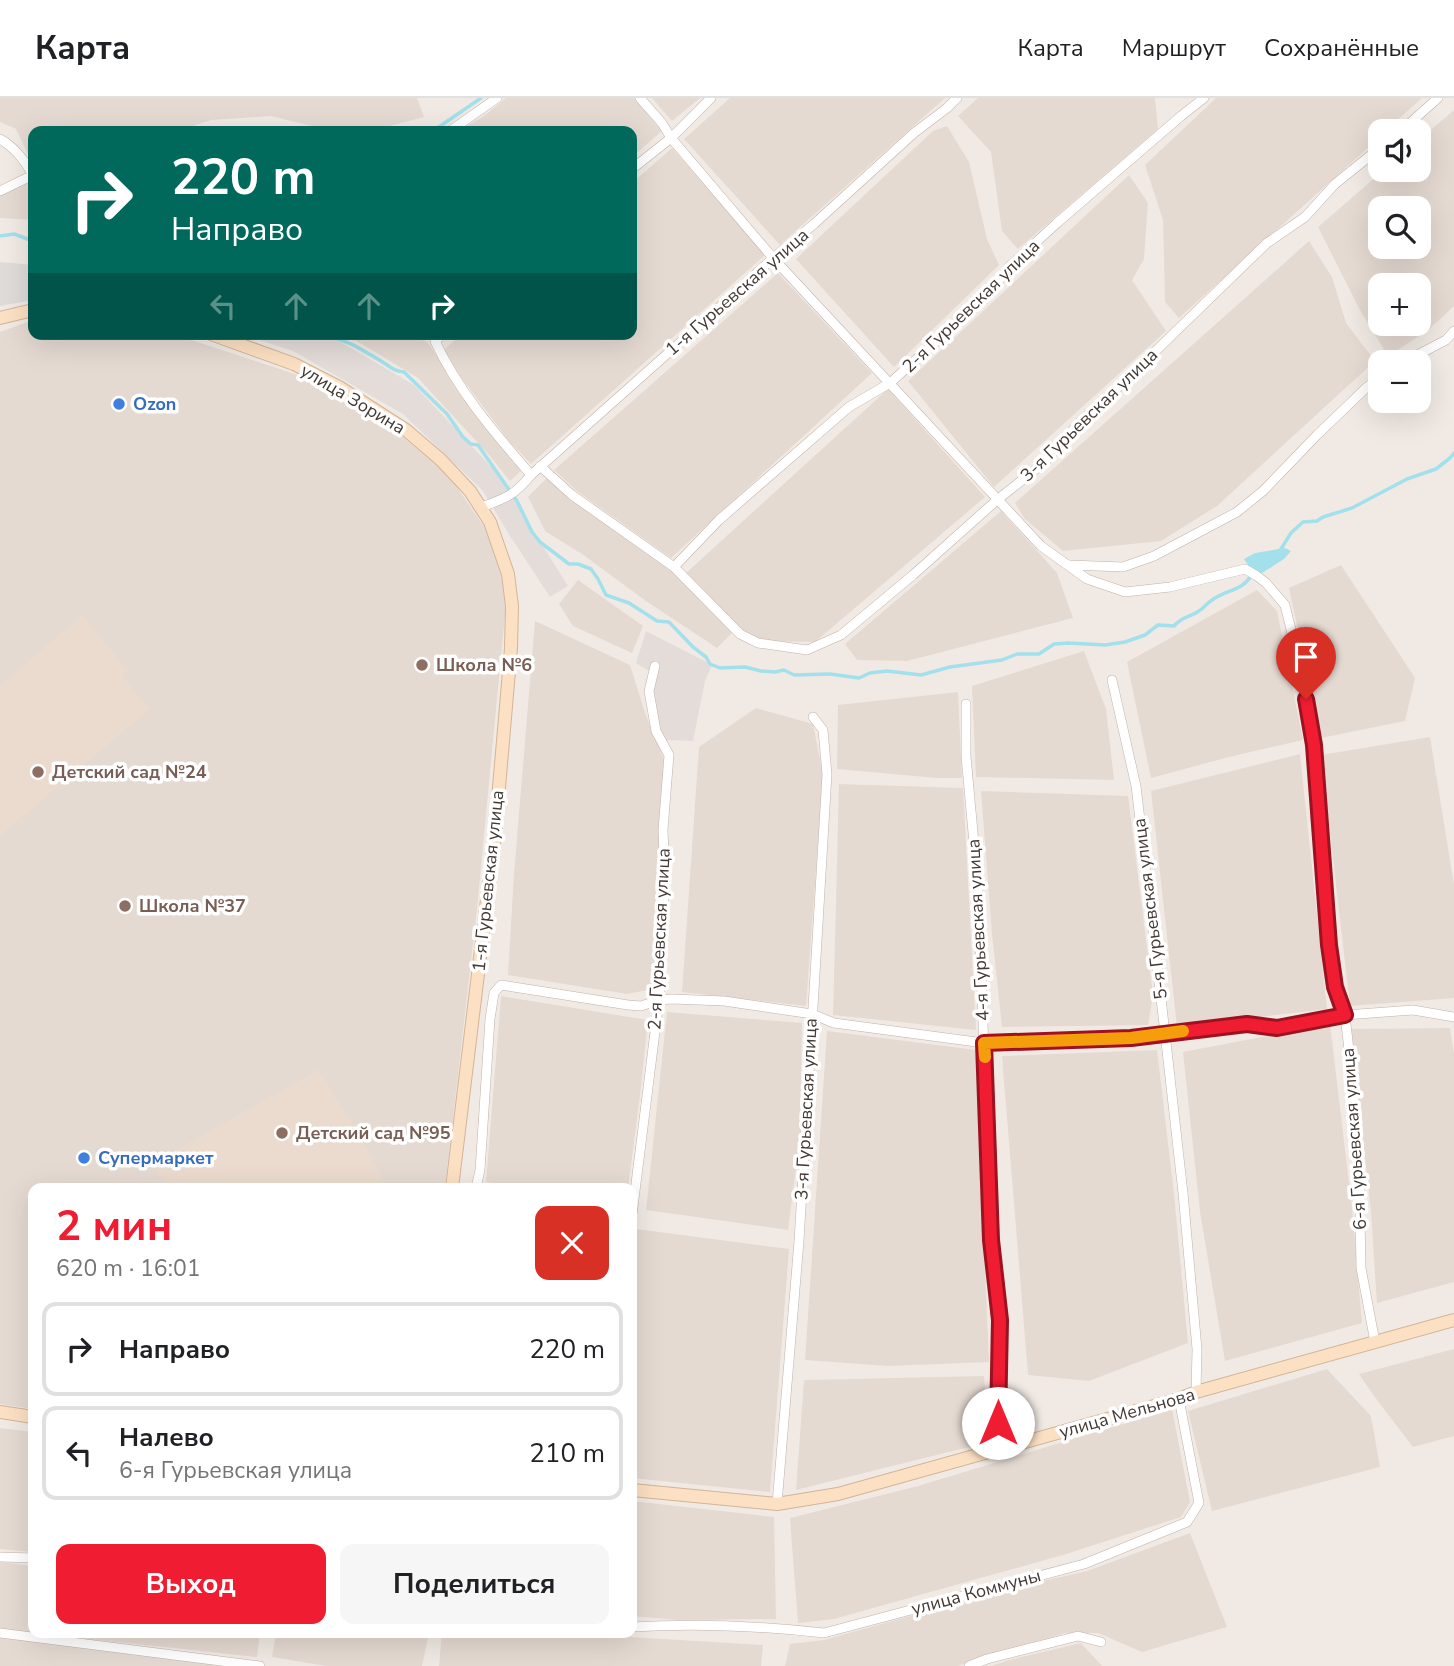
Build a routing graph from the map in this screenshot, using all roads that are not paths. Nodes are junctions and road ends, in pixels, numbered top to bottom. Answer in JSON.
{"nodes":[{"id":1,"x":497,"y":98,"type":"edge"},
{"id":2,"x":640,"y":98,"type":"edge"},
{"id":3,"x":711,"y":98,"type":"edge"},
{"id":4,"x":957,"y":98,"type":"edge"},
{"id":5,"x":1204,"y":98,"type":"edge"},
{"id":6,"x":1438,"y":98,"type":"edge"},
{"id":7,"x":1414,"y":119,"type":"edge"},
{"id":8,"x":457,"y":126,"type":"edge"},
{"id":9,"x":671,"y":138,"type":"junction"},
{"id":10,"x":0,"y":139,"type":"edge"},
{"id":11,"x":1368,"y":157,"type":"edge"},
{"id":12,"x":28,"y":166,"type":"edge"},
{"id":13,"x":637,"y":166,"type":"edge"},
{"id":14,"x":28,"y":177,"type":"edge"},
{"id":15,"x":0,"y":191,"type":"edge"},
{"id":16,"x":773,"y":258,"type":"junction"},
{"id":17,"x":28,"y":311,"type":"edge"},
{"id":18,"x":0,"y":318,"type":"edge"},
{"id":19,"x":1454,"y":331,"type":"edge"},
{"id":20,"x":1450,"y":339,"type":"edge"},
{"id":21,"x":228,"y":340,"type":"edge"},
{"id":22,"x":440,"y":340,"type":"edge"},
{"id":23,"x":1428,"y":350,"type":"edge"},
{"id":24,"x":890,"y":383,"type":"junction"},
{"id":25,"x":1368,"y":387,"type":"edge"},
{"id":26,"x":540,"y":466,"type":"junction"},
{"id":27,"x":531,"y":474,"type":"junction"},
{"id":28,"x":997,"y":500,"type":"junction"},
{"id":29,"x":482,"y":507,"type":"junction"},
{"id":30,"x":1069,"y":565,"type":"junction"},
{"id":31,"x":674,"y":567,"type":"junction"},
{"id":32,"x":508,"y":573,"type":"joint"},
{"id":33,"x":655,"y":666,"type":"dead end"},
{"id":34,"x":1112,"y":680,"type":"dead end"},
{"id":35,"x":966,"y":704,"type":"dead end"},
{"id":36,"x":813,"y":717,"type":"dead end"},
{"id":37,"x":659,"y":1000,"type":"junction"},
{"id":38,"x":812,"y":1014,"type":"junction"},
{"id":39,"x":1345,"y":1015,"type":"junction"},
{"id":40,"x":1454,"y":1017,"type":"edge"},
{"id":41,"x":1165,"y":1033,"type":"junction"},
{"id":42,"x":984,"y":1043,"type":"junction"},
{"id":43,"x":453,"y":1183,"type":"edge"},
{"id":44,"x":477,"y":1183,"type":"edge"},
{"id":45,"x":636,"y":1183,"type":"edge"},
{"id":46,"x":1454,"y":1320,"type":"edge"},
{"id":47,"x":1375,"y":1342,"type":"junction"},
{"id":48,"x":1196,"y":1392,"type":"junction"},
{"id":49,"x":1179,"y":1399,"type":"junction"},
{"id":50,"x":0,"y":1412,"type":"edge"},
{"id":51,"x":28,"y":1416,"type":"edge"},
{"id":52,"x":998,"y":1450,"type":"junction"},
{"id":53,"x":637,"y":1490,"type":"edge"},
{"id":54,"x":777,"y":1504,"type":"junction"},
{"id":55,"x":0,"y":1557,"type":"edge"},
{"id":56,"x":28,"y":1558,"type":"edge"},
{"id":57,"x":637,"y":1627,"type":"edge"},
{"id":58,"x":0,"y":1633,"type":"edge"},
{"id":59,"x":28,"y":1637,"type":"edge"},
{"id":60,"x":39,"y":1638,"type":"edge"},
{"id":61,"x":1101,"y":1642,"type":"dead end"},
{"id":62,"x":260,"y":1666,"type":"edge"},
{"id":63,"x":969,"y":1666,"type":"edge"}],
"edges":[{"from":1,"to":8,"type":"street"},
{"from":2,"to":9,"type":"street"},
{"from":3,"to":9,"type":"street"},
{"from":4,"to":16,"type":"street","name":"1-я Гурьевская улица"},
{"from":5,"to":24,"type":"street","name":"2-я Гурьевская улица"},
{"from":6,"to":7,"type":"street"},
{"from":9,"to":13,"type":"street"},
{"from":9,"to":16,"type":"street"},
{"from":10,"to":12,"type":"street"},
{"from":11,"to":28,"type":"street","name":"3-я Гурьевская улица"},
{"from":14,"to":15,"type":"street"},
{"from":16,"to":24,"type":"street"},
{"from":16,"to":26,"type":"street","name":"1-я Гурьевская улица"},
{"from":17,"to":18,"type":"main road"},
{"from":19,"to":20,"type":"street"},
{"from":20,"to":23,"type":"street"},
{"from":21,"to":29,"type":"main road","name":"улица Зорина"},
{"from":22,"to":27,"type":"street"},
{"from":24,"to":28,"type":"street"},
{"from":24,"to":31,"type":"street","name":"2-я Гурьевская улица"},
{"from":25,"to":30,"type":"street"},
{"from":26,"to":27,"type":"street","name":"1-я Гурьевская улица"},
{"from":26,"to":31,"type":"street"},
{"from":27,"to":29,"type":"street","name":"1-я Гурьевская улица"},
{"from":28,"to":30,"type":"street"},
{"from":28,"to":31,"type":"street","name":"3-я Гурьевская улица"},
{"from":29,"to":32,"type":"main road","name":"улица Зорина"},
{"from":30,"to":39,"type":"street","name":"6-я Гурьевская улица"},
{"from":32,"to":43,"type":"main road","name":"1-я Гурьевская улица"},
{"from":33,"to":37,"type":"street","name":"2-я Гурьевская улица"},
{"from":34,"to":41,"type":"street","name":"5-я Гурьевская улица"},
{"from":35,"to":42,"type":"street","name":"4-я Гурьевская улица"},
{"from":36,"to":38,"type":"street","name":"3-я Гурьевская улица"},
{"from":37,"to":38,"type":"street"},
{"from":37,"to":44,"type":"street"},
{"from":37,"to":45,"type":"street","name":"2-я Гурьевская улица"},
{"from":38,"to":42,"type":"street"},
{"from":38,"to":54,"type":"street","name":"3-я Гурьевская улица"},
{"from":39,"to":40,"type":"street"},
{"from":39,"to":41,"type":"street"},
{"from":39,"to":47,"type":"street","name":"6-я Гурьевская улица"},
{"from":41,"to":42,"type":"street"},
{"from":41,"to":48,"type":"street","name":"5-я Гурьевская улица"},
{"from":42,"to":52,"type":"street","name":"4-я Гурьевская улица"},
{"from":46,"to":47,"type":"main road","name":"улица Мельнова"},
{"from":47,"to":48,"type":"main road","name":"улица Мельнова"},
{"from":48,"to":49,"type":"main road","name":"улица Мельнова"},
{"from":49,"to":52,"type":"main road","name":"улица Мельнова"},
{"from":49,"to":57,"type":"street","name":"улица Коммуны"},
{"from":50,"to":51,"type":"main road"},
{"from":52,"to":54,"type":"main road","name":"улица Мельнова"},
{"from":53,"to":54,"type":"main road","name":"улица Мельнова"},
{"from":55,"to":56,"type":"street"},
{"from":58,"to":59,"type":"street"},
{"from":60,"to":62,"type":"street"},
{"from":61,"to":63,"type":"street"}]}
